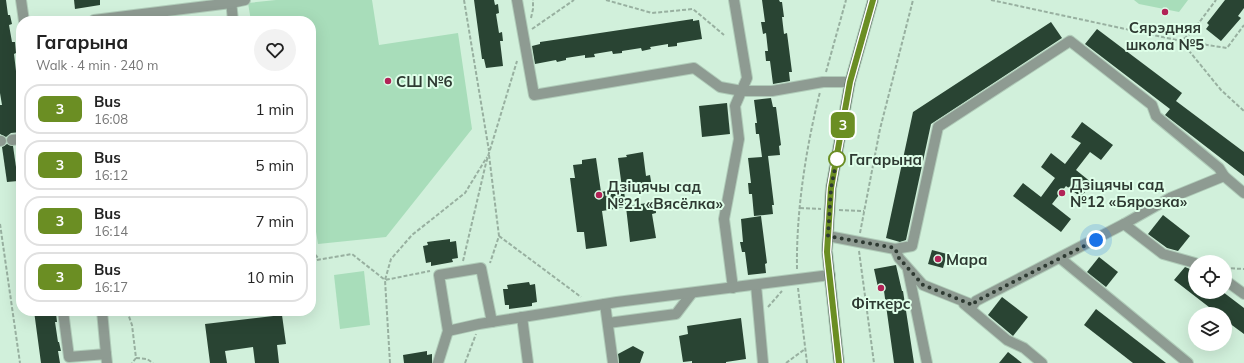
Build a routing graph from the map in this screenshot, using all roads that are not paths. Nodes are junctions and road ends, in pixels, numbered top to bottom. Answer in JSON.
{"nodes":[{"id":1,"x":21,"y":0,"type":"edge"},
{"id":2,"x":245,"y":0,"type":"edge"},
{"id":3,"x":518,"y":0,"type":"edge"},
{"id":4,"x":734,"y":0,"type":"edge"},
{"id":5,"x":873,"y":0,"type":"edge"},
{"id":6,"x":231,"y":2,"type":"edge"},
{"id":7,"x":23,"y":16,"type":"edge"},
{"id":8,"x":124,"y":16,"type":"edge"},
{"id":9,"x":233,"y":16,"type":"edge"},
{"id":10,"x":850,"y":82,"type":"junction"},
{"id":11,"x":742,"y":92,"type":"junction"},
{"id":12,"x":1224,"y":176,"type":"junction"},
{"id":13,"x":1244,"y":193,"type":"edge"},
{"id":14,"x":1124,"y":224,"type":"junction"},
{"id":15,"x":828,"y":236,"type":"junction"},
{"id":16,"x":895,"y":248,"type":"junction"},
{"id":17,"x":1060,"y":258,"type":"junction"},
{"id":18,"x":1188,"y":261,"type":"edge"},
{"id":19,"x":908,"y":268,"type":"junction"},
{"id":20,"x":830,"y":275,"type":"junction"},
{"id":21,"x":756,"y":285,"type":"junction"},
{"id":22,"x":1232,"y":285,"type":"edge"},
{"id":23,"x":733,"y":288,"type":"junction"},
{"id":24,"x":692,"y":293,"type":"junction"},
{"id":25,"x":1244,"y":294,"type":"edge"},
{"id":26,"x":958,"y":299,"type":"junction"},
{"id":27,"x":605,"y":304,"type":"junction"},
{"id":28,"x":64,"y":316,"type":"edge"},
{"id":29,"x":102,"y":316,"type":"edge"},
{"id":30,"x":522,"y":317,"type":"junction"},
{"id":31,"x":492,"y":322,"type":"junction"},
{"id":32,"x":608,"y":323,"type":"junction"},
{"id":33,"x":448,"y":331,"type":"junction"},
{"id":34,"x":106,"y":358,"type":"edge"},
{"id":35,"x":438,"y":363,"type":"edge"},
{"id":36,"x":528,"y":363,"type":"edge"},
{"id":37,"x":613,"y":363,"type":"edge"},
{"id":38,"x":764,"y":363,"type":"edge"},
{"id":39,"x":839,"y":363,"type":"edge"},
{"id":40,"x":928,"y":363,"type":"edge"},
{"id":41,"x":1042,"y":363,"type":"edge"},
{"id":42,"x":1188,"y":363,"type":"edge"}],
"edges":[{"from":1,"to":7,"type":"lane"},
{"from":2,"to":6,"type":"lane"},
{"from":3,"to":11,"type":"lane"},
{"from":4,"to":11,"type":"lane"},
{"from":5,"to":10,"type":"main road"},
{"from":6,"to":8,"type":"lane"},
{"from":6,"to":9,"type":"lane"},
{"from":10,"to":11,"type":"lane"},
{"from":10,"to":15,"type":"main road"},
{"from":11,"to":23,"type":"lane"},
{"from":12,"to":13,"type":"lane"},
{"from":12,"to":14,"type":"lane"},
{"from":12,"to":16,"type":"lane"},
{"from":14,"to":17,"type":"lane"},
{"from":14,"to":18,"type":"lane"},
{"from":15,"to":16,"type":"lane"},
{"from":15,"to":20,"type":"main road"},
{"from":16,"to":19,"type":"lane"},
{"from":17,"to":26,"type":"lane"},
{"from":17,"to":42,"type":"lane"},
{"from":19,"to":26,"type":"lane"},
{"from":19,"to":40,"type":"lane"},
{"from":20,"to":21,"type":"lane"},
{"from":20,"to":39,"type":"main road"},
{"from":21,"to":23,"type":"lane"},
{"from":21,"to":38,"type":"lane"},
{"from":22,"to":25,"type":"lane"},
{"from":23,"to":24,"type":"lane"},
{"from":24,"to":27,"type":"lane"},
{"from":24,"to":32,"type":"lane"},
{"from":26,"to":41,"type":"lane"},
{"from":27,"to":30,"type":"lane"},
{"from":27,"to":32,"type":"lane"},
{"from":28,"to":34,"type":"lane"},
{"from":29,"to":34,"type":"lane"},
{"from":30,"to":31,"type":"lane"},
{"from":30,"to":36,"type":"lane"},
{"from":31,"to":33,"type":"lane"},
{"from":31,"to":33,"type":"lane"},
{"from":32,"to":37,"type":"lane"},
{"from":33,"to":35,"type":"lane"}]}
